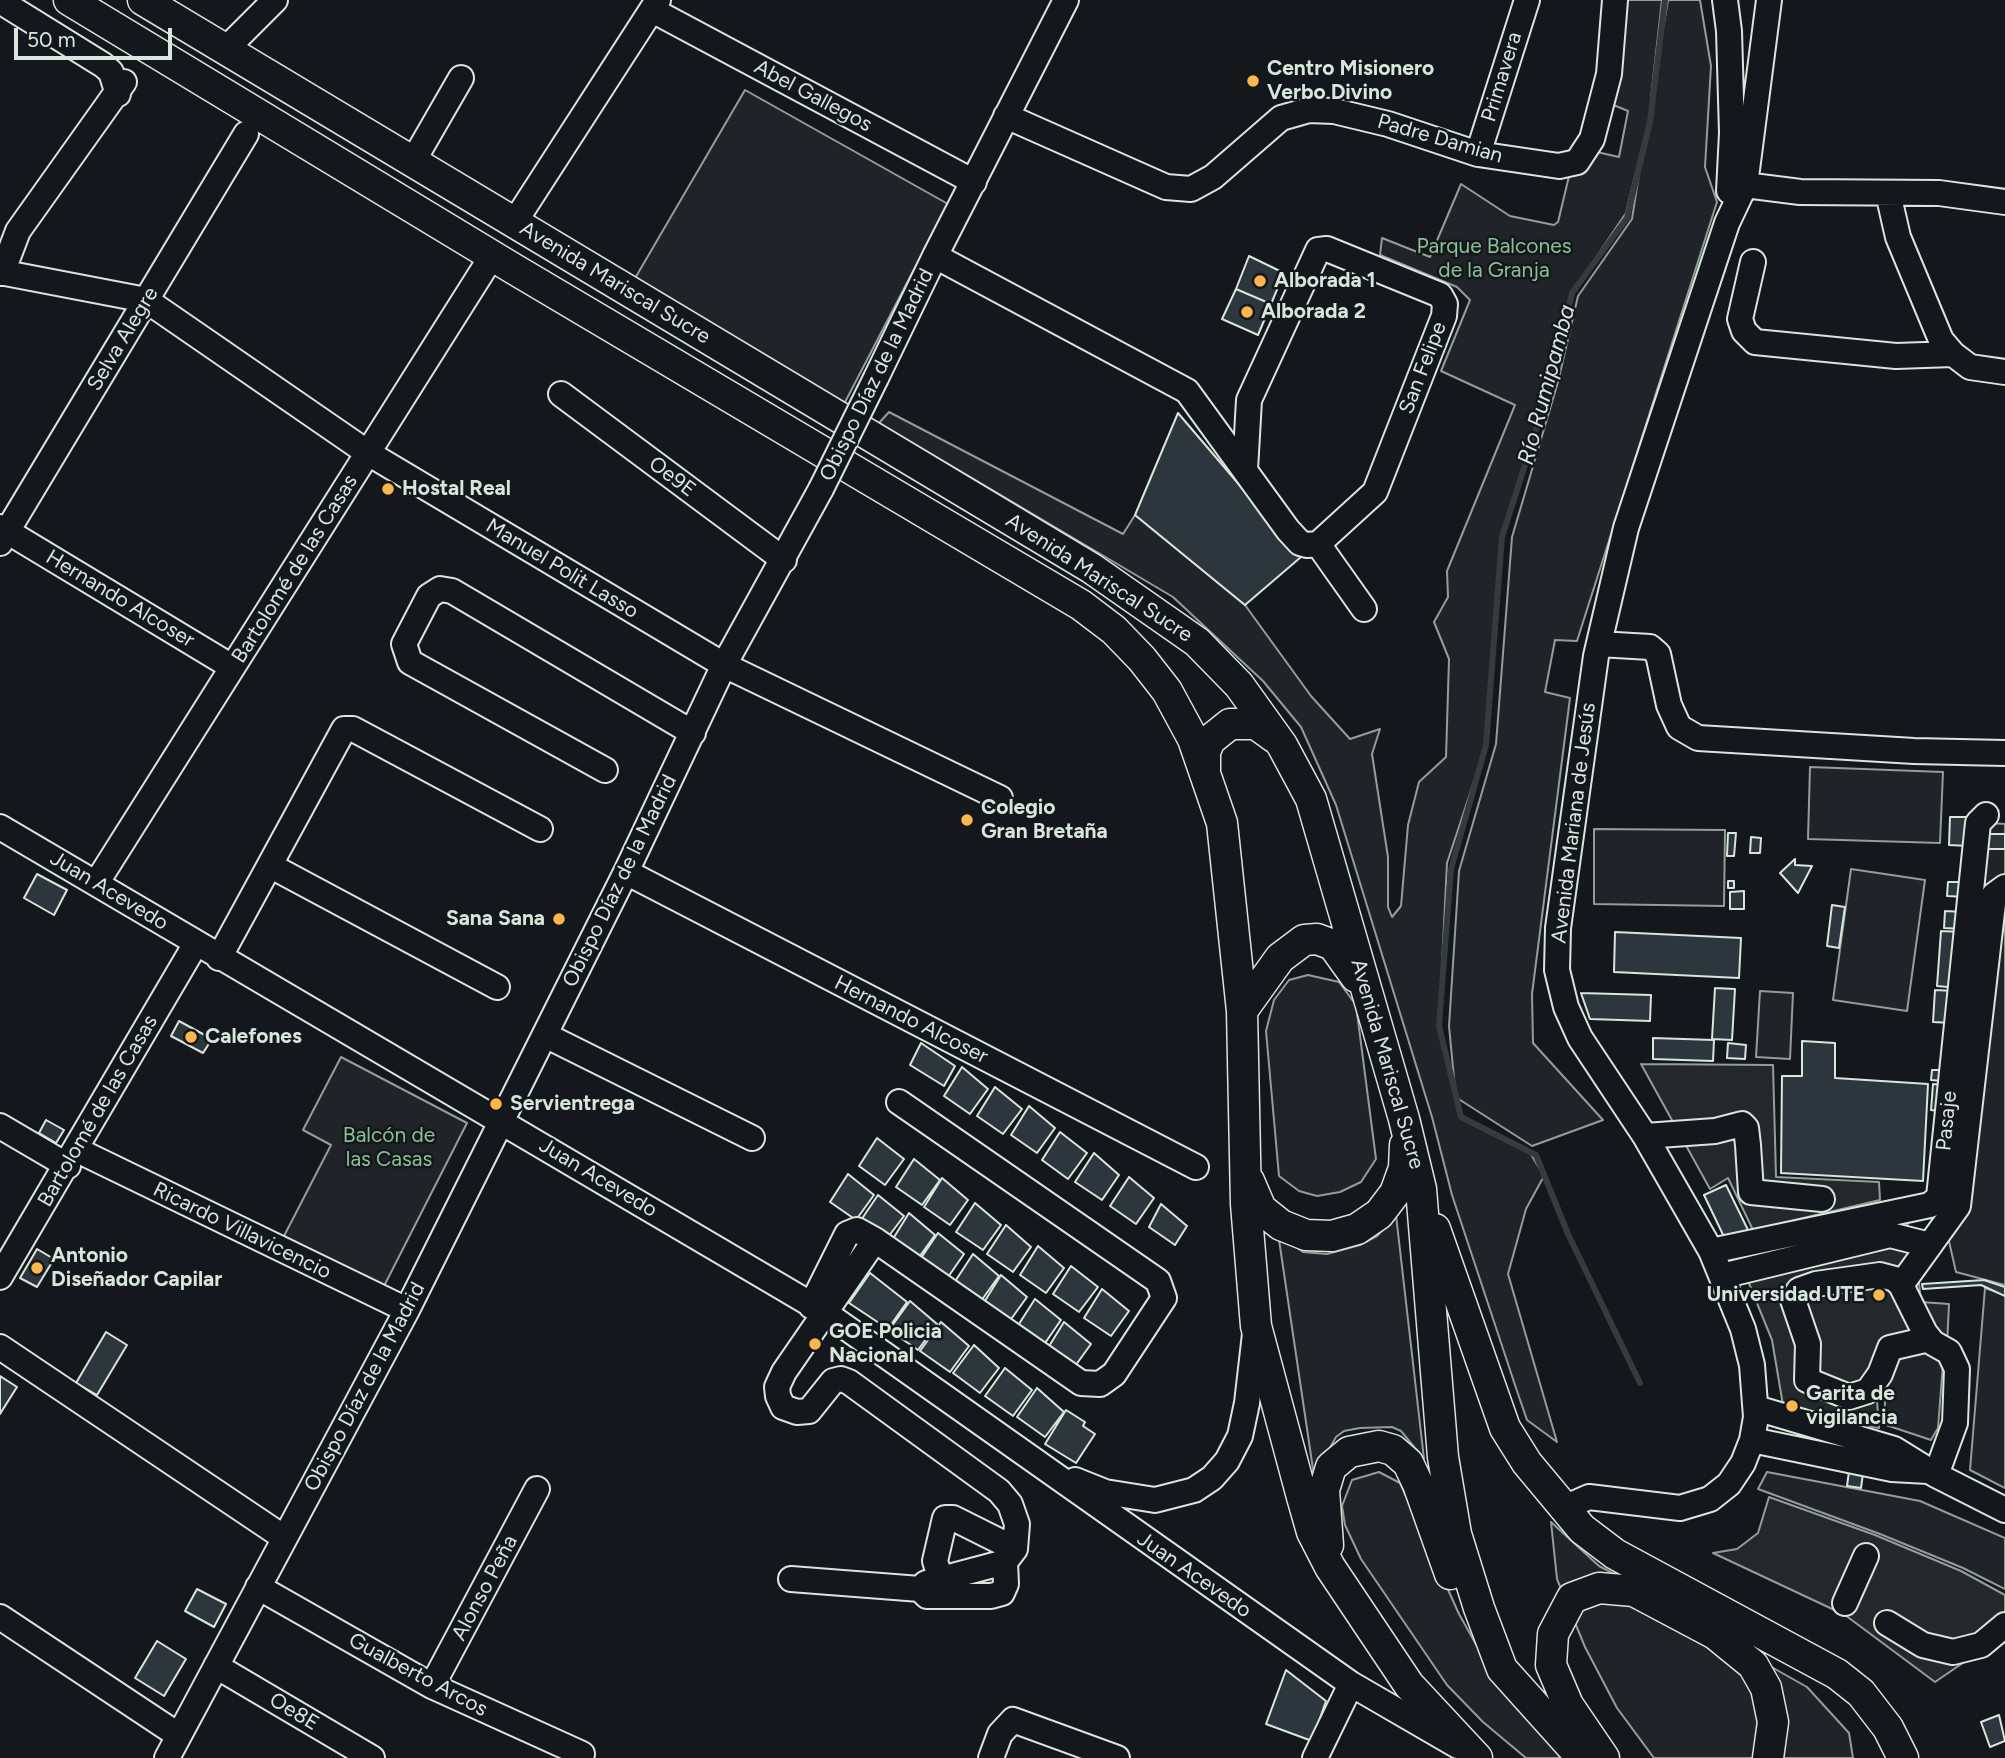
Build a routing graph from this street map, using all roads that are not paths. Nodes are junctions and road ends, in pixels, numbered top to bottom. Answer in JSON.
{"nodes":[{"id":1,"x":69,"y":0,"type":"edge"},
{"id":2,"x":144,"y":0,"type":"edge"},
{"id":3,"x":275,"y":0,"type":"edge"},
{"id":4,"x":1066,"y":0,"type":"edge"},
{"id":5,"x":1527,"y":0,"type":"edge"},
{"id":6,"x":1615,"y":0,"type":"edge"},
{"id":7,"x":1725,"y":0,"type":"edge"},
{"id":8,"x":1769,"y":0,"type":"edge"},
{"id":9,"x":0,"y":1,"type":"edge"},
{"id":10,"x":655,"y":5,"type":"edge"},
{"id":11,"x":225,"y":50,"type":"junction"},
{"id":12,"x":461,"y":79,"type":"dead end"},
{"id":13,"x":1006,"y":116,"type":"junction"},
{"id":14,"x":246,"y":134,"type":"dead end"},
{"id":15,"x":1478,"y":154,"type":"junction"},
{"id":16,"x":412,"y":163,"type":"junction"},
{"id":17,"x":974,"y":182,"type":"junction"},
{"id":18,"x":1745,"y":185,"type":"junction"},
{"id":19,"x":1888,"y":192,"type":"junction"},
{"id":20,"x":2005,"y":202,"type":"edge"},
{"id":21,"x":514,"y":223,"type":"junction"},
{"id":22,"x":1727,"y":223,"type":"junction"},
{"id":23,"x":492,"y":256,"type":"junction"},
{"id":24,"x":935,"y":256,"type":"junction"},
{"id":25,"x":1753,"y":262,"type":"dead end"},
{"id":26,"x":1,"y":273,"type":"edge"},
{"id":27,"x":146,"y":300,"type":"junction"},
{"id":28,"x":1953,"y":354,"type":"junction"},
{"id":29,"x":2005,"y":372,"type":"edge"},
{"id":30,"x":561,"y":394,"type":"dead end"},
{"id":31,"x":368,"y":453,"type":"junction"},
{"id":32,"x":1245,"y":470,"type":"junction"},
{"id":33,"x":2,"y":534,"type":"edge"},
{"id":34,"x":1318,"y":544,"type":"junction"},
{"id":35,"x":784,"y":560,"type":"junction"},
{"id":36,"x":1364,"y":608,"type":"dead end"},
{"id":37,"x":1599,"y":644,"type":"junction"},
{"id":38,"x":724,"y":665,"type":"junction"},
{"id":39,"x":232,"y":667,"type":"junction"},
{"id":40,"x":693,"y":733,"type":"junction"},
{"id":41,"x":1282,"y":745,"type":"junction"},
{"id":42,"x":2005,"y":752,"type":"edge"},
{"id":43,"x":1205,"y":769,"type":"junction"},
{"id":44,"x":605,"y":770,"type":"dead end"},
{"id":45,"x":1000,"y":799,"type":"dead end"},
{"id":46,"x":1986,"y":815,"type":"dead end"},
{"id":47,"x":0,"y":827,"type":"edge"},
{"id":48,"x":540,"y":828,"type":"dead end"},
{"id":49,"x":271,"y":866,"type":"junction"},
{"id":50,"x":625,"y":872,"type":"junction"},
{"id":51,"x":97,"y":883,"type":"junction"},
{"id":52,"x":2005,"y":887,"type":"edge"},
{"id":53,"x":195,"y":945,"type":"junction"},
{"id":54,"x":219,"y":958,"type":"junction"},
{"id":55,"x":498,"y":987,"type":"dead end"},
{"id":56,"x":1368,"y":995,"type":"junction"},
{"id":57,"x":1242,"y":1011,"type":"junction"},
{"id":58,"x":545,"y":1035,"type":"junction"},
{"id":59,"x":900,"y":1102,"type":"dead end"},
{"id":60,"x":1404,"y":1119,"type":"junction"},
{"id":61,"x":502,"y":1120,"type":"junction"},
{"id":62,"x":0,"y":1126,"type":"edge"},
{"id":63,"x":1645,"y":1136,"type":"junction"},
{"id":64,"x":752,"y":1138,"type":"dead end"},
{"id":65,"x":1244,"y":1157,"type":"junction"},
{"id":66,"x":72,"y":1158,"type":"junction"},
{"id":67,"x":1196,"y":1167,"type":"dead end"},
{"id":68,"x":1421,"y":1189,"type":"junction"},
{"id":69,"x":1822,"y":1199,"type":"dead end"},
{"id":70,"x":1930,"y":1245,"type":"junction"},
{"id":71,"x":1711,"y":1251,"type":"junction"},
{"id":72,"x":1722,"y":1276,"type":"junction"},
{"id":73,"x":0,"y":1277,"type":"edge"},
{"id":74,"x":1901,"y":1285,"type":"junction"},
{"id":75,"x":818,"y":1309,"type":"junction"},
{"id":76,"x":407,"y":1310,"type":"junction"},
{"id":77,"x":1256,"y":1326,"type":"junction"},
{"id":78,"x":1929,"y":1339,"type":"junction"},
{"id":79,"x":0,"y":1347,"type":"edge"},
{"id":80,"x":1756,"y":1408,"type":"junction"},
{"id":81,"x":1752,"y":1440,"type":"junction"},
{"id":82,"x":1037,"y":1465,"type":"junction"},
{"id":83,"x":1932,"y":1473,"type":"junction"},
{"id":84,"x":537,"y":1489,"type":"dead end"},
{"id":85,"x":1564,"y":1508,"type":"junction"},
{"id":86,"x":2005,"y":1510,"type":"edge"},
{"id":87,"x":283,"y":1537,"type":"junction"},
{"id":88,"x":1010,"y":1556,"type":"junction"},
{"id":89,"x":1866,"y":1556,"type":"dead end"},
{"id":90,"x":1330,"y":1567,"type":"junction"},
{"id":91,"x":791,"y":1579,"type":"dead end"},
{"id":92,"x":930,"y":1585,"type":"junction"},
{"id":93,"x":258,"y":1587,"type":"junction"},
{"id":94,"x":1845,"y":1603,"type":"dead end"},
{"id":95,"x":0,"y":1617,"type":"edge"},
{"id":96,"x":1887,"y":1623,"type":"dead end"},
{"id":97,"x":2005,"y":1625,"type":"edge"},
{"id":98,"x":216,"y":1666,"type":"junction"},
{"id":99,"x":1502,"y":1669,"type":"junction"},
{"id":100,"x":1351,"y":1684,"type":"junction"},
{"id":101,"x":432,"y":1686,"type":"junction"},
{"id":102,"x":1861,"y":1693,"type":"junction"},
{"id":103,"x":178,"y":1735,"type":"junction"},
{"id":104,"x":582,"y":1754,"type":"dead end"},
{"id":105,"x":1474,"y":1756,"type":"edge"},
{"id":106,"x":167,"y":1758,"type":"edge"},
{"id":107,"x":372,"y":1758,"type":"edge"},
{"id":108,"x":991,"y":1758,"type":"edge"},
{"id":109,"x":1117,"y":1758,"type":"edge"},
{"id":110,"x":1315,"y":1758,"type":"edge"},
{"id":111,"x":1581,"y":1758,"type":"edge"},
{"id":112,"x":1604,"y":1758,"type":"edge"},
{"id":113,"x":1768,"y":1758,"type":"edge"},
{"id":114,"x":1881,"y":1758,"type":"edge"},
{"id":115,"x":1903,"y":1758,"type":"edge"}],
"edges":[{"from":1,"to":23,"type":"main road","name":"Avenida Mariscal Sucre"},
{"from":2,"to":11,"type":"main road","name":"Avenida Mariscal Sucre"},
{"from":3,"to":11,"type":"street"},
{"from":4,"to":13,"type":"street","name":"Obispo Díaz de la Madrid"},
{"from":5,"to":15,"type":"street","name":"Primavera"},
{"from":6,"to":15,"type":"street","name":"Padre Damian"},
{"from":7,"to":22,"type":"street"},
{"from":8,"to":18,"type":"street","name":"Avenida Mariana de Jesús"},
{"from":9,"to":26,"type":"street"},
{"from":10,"to":17,"type":"street","name":"Abel Gallegos"},
{"from":10,"to":21,"type":"street"},
{"from":11,"to":16,"type":"main road","name":"Avenida Mariscal Sucre"},
{"from":12,"to":16,"type":"street"},
{"from":13,"to":15,"type":"street","name":"Padre Damian"},
{"from":13,"to":17,"type":"street","name":"Obispo Díaz de la Madrid"},
{"from":14,"to":27,"type":"street","name":"Selva Alegre"},
{"from":16,"to":21,"type":"main road","name":"Avenida Mariscal Sucre"},
{"from":17,"to":24,"type":"street","name":"Obispo Díaz de la Madrid"},
{"from":18,"to":19,"type":"street"},
{"from":18,"to":22,"type":"street","name":"Avenida Mariana de Jesús"},
{"from":19,"to":20,"type":"street"},
{"from":19,"to":28,"type":"street"},
{"from":21,"to":41,"type":"main road","name":"Avenida Mariscal Sucre"},
{"from":22,"to":37,"type":"street","name":"Avenida Mariana de Jesús"},
{"from":23,"to":31,"type":"street","name":"Bartolomé de las Casas"},
{"from":23,"to":43,"type":"main road","name":"Avenida Mariscal Sucre"},
{"from":24,"to":32,"type":"street"},
{"from":24,"to":35,"type":"street","name":"Obispo Díaz de la Madrid","bridge":true},
{"from":25,"to":28,"type":"street"},
{"from":26,"to":27,"type":"street"},
{"from":27,"to":31,"type":"street","name":"Manuel Polit Lasso"},
{"from":27,"to":33,"type":"street","name":"Selva Alegre"},
{"from":28,"to":29,"type":"street"},
{"from":30,"to":35,"type":"street","name":"Oe9E"},
{"from":31,"to":38,"type":"street","name":"Manuel Polit Lasso"},
{"from":31,"to":39,"type":"street","name":"Bartolomé de las Casas"},
{"from":32,"to":34,"type":"street"},
{"from":32,"to":34,"type":"street","name":"San Felipe"},
{"from":33,"to":39,"type":"street","name":"Hernando Alcoser"},
{"from":34,"to":36,"type":"street"},
{"from":35,"to":38,"type":"street","name":"Obispo Díaz de la Madrid"},
{"from":37,"to":42,"type":"street"},
{"from":37,"to":63,"type":"street","name":"Avenida Mariana de Jesús"},
{"from":38,"to":40,"type":"street","name":"Obispo Díaz de la Madrid"},
{"from":38,"to":45,"type":"street","name":"Manuel Polit Lasso"},
{"from":39,"to":51,"type":"street","name":"Bartolomé de las Casas"},
{"from":40,"to":44,"type":"street"},
{"from":40,"to":50,"type":"street","name":"Obispo Díaz de la Madrid"},
{"from":41,"to":43,"type":"main road"},
{"from":41,"to":56,"type":"main road","name":"Avenida Mariscal Sucre"},
{"from":43,"to":57,"type":"main road","name":"Avenida Mariscal Sucre"},
{"from":46,"to":71,"type":"street","name":"Pasaje"},
{"from":47,"to":51,"type":"street","name":"Juan Acevedo"},
{"from":48,"to":49,"type":"street"},
{"from":49,"to":54,"type":"street"},
{"from":49,"to":55,"type":"street"},
{"from":50,"to":58,"type":"street","name":"Obispo Díaz de la Madrid"},
{"from":50,"to":67,"type":"street","name":"Hernando Alcoser"},
{"from":51,"to":53,"type":"street","name":"Juan Acevedo"},
{"from":52,"to":70,"type":"street"},
{"from":53,"to":54,"type":"street","name":"Juan Acevedo"},
{"from":53,"to":66,"type":"street","name":"Bartolomé de las Casas"},
{"from":54,"to":61,"type":"street","name":"Juan Acevedo"},
{"from":56,"to":57,"type":"main road"},
{"from":56,"to":60,"type":"main road","name":"Avenida Mariscal Sucre"},
{"from":57,"to":65,"type":"main road","name":"Avenida Mariscal Sucre"},
{"from":58,"to":61,"type":"street","name":"Obispo Díaz de la Madrid"},
{"from":58,"to":64,"type":"street"},
{"from":59,"to":75,"type":"street"},
{"from":60,"to":65,"type":"main road"},
{"from":60,"to":68,"type":"main road","name":"Avenida Mariscal Sucre"},
{"from":61,"to":75,"type":"street","name":"Juan Acevedo"},
{"from":61,"to":76,"type":"street","name":"Obispo Díaz de la Madrid"},
{"from":62,"to":66,"type":"street","name":"Ricardo Villavicencio"},
{"from":63,"to":69,"type":"street"},
{"from":63,"to":71,"type":"street","name":"Avenida Mariana de Jesús"},
{"from":65,"to":77,"type":"main road","name":"Avenida Mariscal Sucre"},
{"from":66,"to":73,"type":"street","name":"Bartolomé de las Casas"},
{"from":66,"to":76,"type":"street","name":"Ricardo Villavicencio"},
{"from":68,"to":85,"type":"main road"},
{"from":68,"to":99,"type":"main road","name":"Avenida Mariscal Sucre"},
{"from":70,"to":72,"type":"street"},
{"from":70,"to":74,"type":"street"},
{"from":71,"to":72,"type":"street","name":"Avenida Mariana de Jesús"},
{"from":72,"to":80,"type":"street","name":"Avenida Mariana de Jesús"},
{"from":74,"to":78,"type":"street"},
{"from":74,"to":78,"type":"street"},
{"from":75,"to":82,"type":"street","name":"Juan Acevedo"},
{"from":75,"to":88,"type":"street"},
{"from":76,"to":87,"type":"street","name":"Obispo Díaz de la Madrid"},
{"from":77,"to":82,"type":"street","name":"Juan Acevedo"},
{"from":77,"to":90,"type":"main road","name":"Avenida Mariscal Sucre"},
{"from":78,"to":83,"type":"street"},
{"from":79,"to":87,"type":"street"},
{"from":80,"to":81,"type":"street","name":"Avenida Mariana de Jesús"},
{"from":80,"to":83,"type":"street"},
{"from":81,"to":83,"type":"street"},
{"from":81,"to":85,"type":"street","name":"Avenida Mariana de Jesús"},
{"from":82,"to":100,"type":"street","name":"Juan Acevedo"},
{"from":83,"to":86,"type":"street"},
{"from":84,"to":101,"type":"street","name":"Alonso Peña"},
{"from":85,"to":102,"type":"main road"},
{"from":87,"to":93,"type":"street","name":"Obispo Díaz de la Madrid"},
{"from":88,"to":92,"type":"street"},
{"from":88,"to":92,"type":"street"},
{"from":89,"to":94,"type":"street"},
{"from":90,"to":99,"type":"main road"},
{"from":90,"to":105,"type":"main road","name":"Avenida Mariscal Sucre"},
{"from":91,"to":92,"type":"street"},
{"from":93,"to":98,"type":"street","name":"Obispo Díaz de la Madrid"},
{"from":93,"to":101,"type":"street","name":"Gualberto Arcos"},
{"from":95,"to":103,"type":"street"},
{"from":96,"to":97,"type":"street"},
{"from":98,"to":103,"type":"street","name":"Obispo Díaz de la Madrid"},
{"from":98,"to":107,"type":"street","name":"Oe8E"},
{"from":99,"to":111,"type":"main road","name":"Avenida Mariscal Sucre"},
{"from":100,"to":105,"type":"street","name":"Avenida Mariscal Sucre"},
{"from":100,"to":110,"type":"street"},
{"from":101,"to":104,"type":"street","name":"Gualberto Arcos"},
{"from":102,"to":114,"type":"main road"},
{"from":102,"to":115,"type":"main road"},
{"from":103,"to":106,"type":"street","name":"Obispo Díaz de la Madrid"},
{"from":108,"to":109,"type":"street"},
{"from":112,"to":113,"type":"main road"}]}
